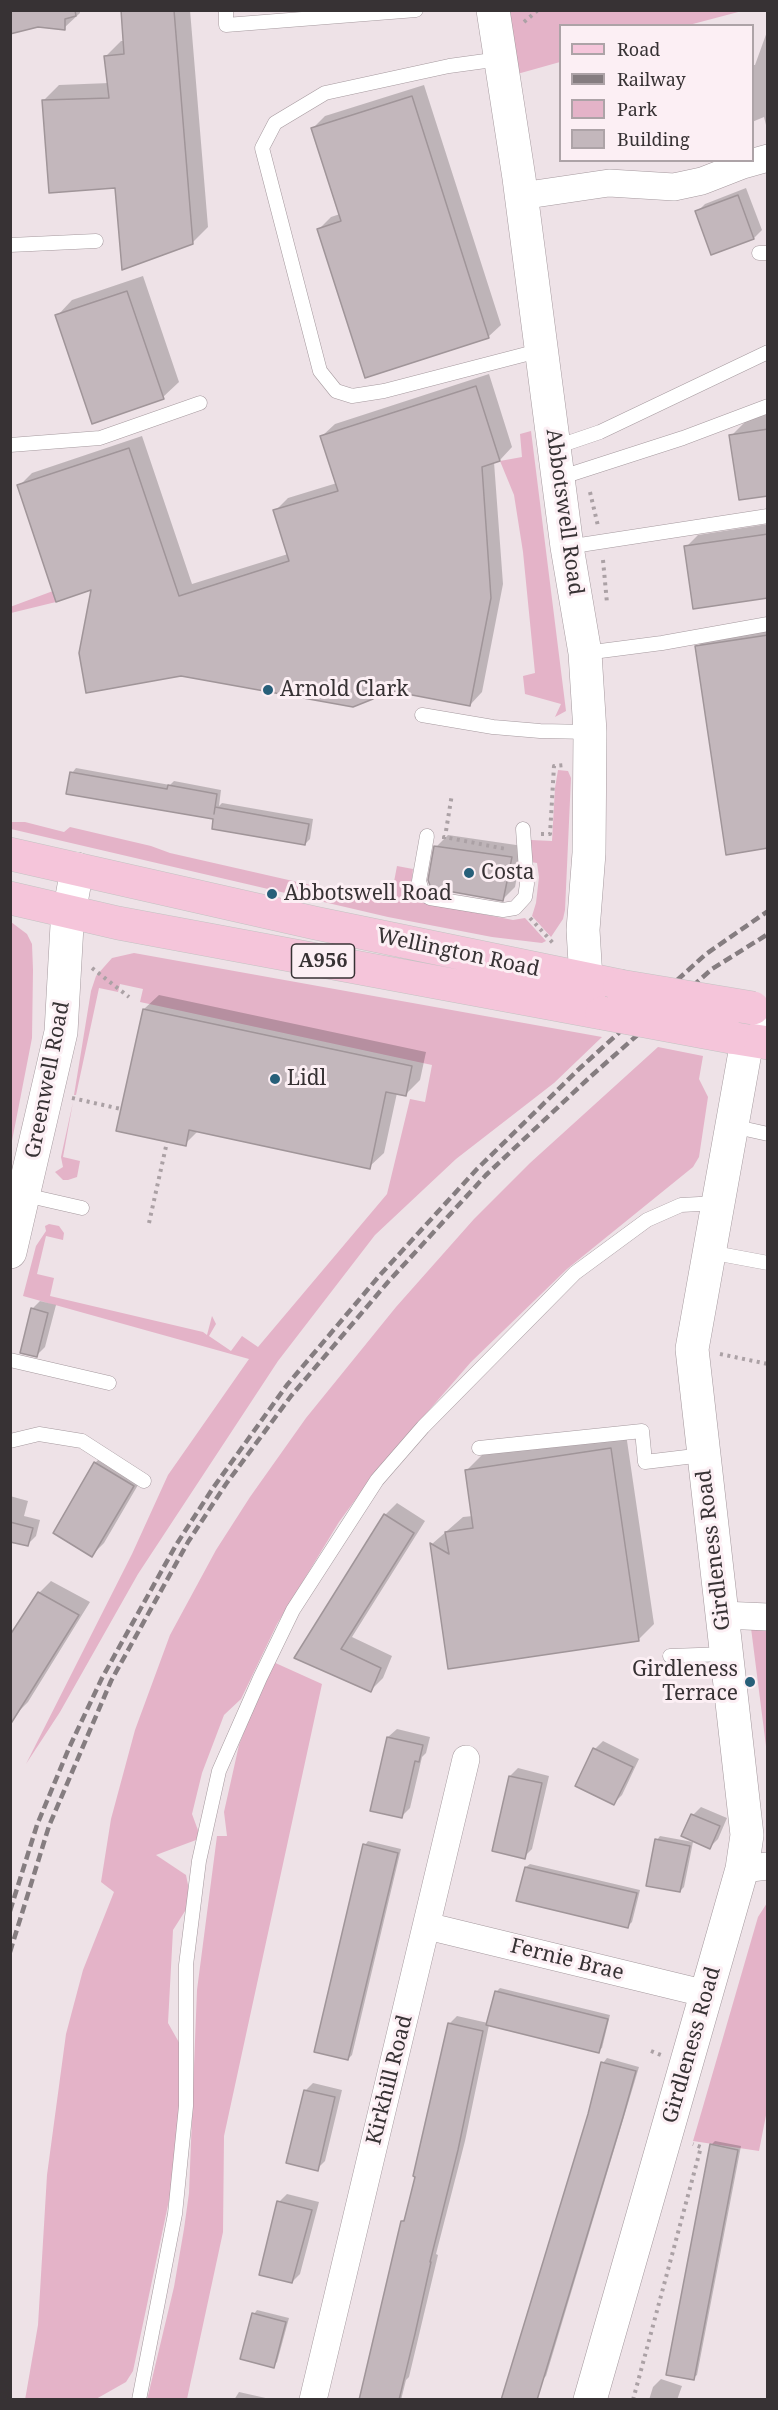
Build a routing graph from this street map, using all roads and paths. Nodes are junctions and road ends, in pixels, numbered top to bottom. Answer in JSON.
{"nodes":[{"id":1,"x":226,"y":10,"type":"edge"},
{"id":2,"x":416,"y":10,"type":"edge"},
{"id":3,"x":538,"y":10,"type":"edge"},
{"id":4,"x":492,"y":11,"type":"edge"},
{"id":5,"x":524,"y":22,"type":"dead end"},
{"id":6,"x":500,"y":59,"type":"junction"},
{"id":7,"x":753,"y":162,"type":"edge"},
{"id":8,"x":521,"y":195,"type":"junction"},
{"id":9,"x":96,"y":241,"type":"dead end"},
{"id":10,"x":10,"y":245,"type":"edge"},
{"id":11,"x":542,"y":351,"type":"junction"},
{"id":12,"x":768,"y":352,"type":"edge"},
{"id":13,"x":200,"y":403,"type":"dead end"},
{"id":14,"x":768,"y":406,"type":"edge"},
{"id":15,"x":10,"y":445,"type":"edge"},
{"id":16,"x":556,"y":463,"type":"junction"},
{"id":17,"x":768,"y":516,"type":"edge"},
{"id":18,"x":567,"y":547,"type":"junction"},
{"id":19,"x":768,"y":624,"type":"edge"},
{"id":20,"x":585,"y":653,"type":"junction"},
{"id":21,"x":422,"y":715,"type":"dead end"},
{"id":22,"x":590,"y":732,"type":"junction"},
{"id":23,"x":590,"y":765,"type":"junction"},
{"id":24,"x":452,"y":794,"type":"dead end"},
{"id":25,"x":523,"y":831,"type":"junction"},
{"id":26,"x":444,"y":837,"type":"junction"},
{"id":27,"x":427,"y":838,"type":"joint"},
{"id":28,"x":10,"y":854,"type":"edge"},
{"id":29,"x":77,"y":869,"type":"junction"},
{"id":30,"x":10,"y":898,"type":"edge"},
{"id":31,"x":70,"y":911,"type":"junction"},
{"id":32,"x":528,"y":916,"type":"dead end"},
{"id":33,"x":553,"y":943,"type":"dead end"},
{"id":34,"x":66,"y":948,"type":"junction"},
{"id":35,"x":129,"y":997,"type":"dead end"},
{"id":36,"x":588,"y":1000,"type":"junction"},
{"id":37,"x":760,"y":1009,"type":"edge"},
{"id":38,"x":748,"y":1040,"type":"edge"},
{"id":39,"x":48,"y":1093,"type":"junction"},
{"id":40,"x":121,"y":1109,"type":"dead end"},
{"id":41,"x":730,"y":1126,"type":"junction"},
{"id":42,"x":768,"y":1134,"type":"edge"},
{"id":43,"x":167,"y":1142,"type":"dead end"},
{"id":44,"x":22,"y":1181,"type":"edge"},
{"id":45,"x":718,"y":1203,"type":"junction"},
{"id":46,"x":82,"y":1208,"type":"dead end"},
{"id":47,"x":149,"y":1223,"type":"dead end"},
{"id":48,"x":10,"y":1252,"type":"edge"},
{"id":49,"x":709,"y":1252,"type":"junction"},
{"id":50,"x":768,"y":1263,"type":"edge"},
{"id":51,"x":692,"y":1349,"type":"junction"},
{"id":52,"x":10,"y":1360,"type":"edge"},
{"id":53,"x":768,"y":1364,"type":"edge"},
{"id":54,"x":109,"y":1383,"type":"dead end"},
{"id":55,"x":10,"y":1441,"type":"edge"},
{"id":56,"x":479,"y":1448,"type":"dead end"},
{"id":57,"x":703,"y":1455,"type":"junction"},
{"id":58,"x":144,"y":1481,"type":"dead end"},
{"id":59,"x":722,"y":1616,"type":"junction"},
{"id":60,"x":768,"y":1617,"type":"edge"},
{"id":61,"x":727,"y":1654,"type":"junction"},
{"id":62,"x":670,"y":1656,"type":"dead end"},
{"id":63,"x":466,"y":1759,"type":"dead end"},
{"id":64,"x":755,"y":1867,"type":"edge"},
{"id":65,"x":427,"y":1926,"type":"junction"},
{"id":66,"x":707,"y":1994,"type":"junction"},
{"id":67,"x":666,"y":2136,"type":"junction"},
{"id":68,"x":139,"y":2400,"type":"edge"},
{"id":69,"x":313,"y":2400,"type":"edge"},
{"id":70,"x":590,"y":2400,"type":"edge"},
{"id":71,"x":633,"y":2400,"type":"edge"}],
"edges":[{"from":1,"to":2,"type":"lane"},
{"from":3,"to":5,"type":"path"},
{"from":4,"to":6,"type":"street","name":"Abbotswell Road"},
{"from":6,"to":8,"type":"street","name":"Abbotswell Road"},
{"from":6,"to":11,"type":"lane"},
{"from":7,"to":8,"type":"street"},
{"from":8,"to":11,"type":"street","name":"Abbotswell Road"},
{"from":9,"to":10,"type":"lane"},
{"from":11,"to":16,"type":"street","name":"Abbotswell Road"},
{"from":12,"to":16,"type":"lane"},
{"from":13,"to":15,"type":"lane"},
{"from":14,"to":16,"type":"lane"},
{"from":16,"to":18,"type":"street","name":"Abbotswell Road"},
{"from":17,"to":18,"type":"lane"},
{"from":18,"to":20,"type":"street","name":"Abbotswell Road"},
{"from":19,"to":20,"type":"lane"},
{"from":20,"to":22,"type":"street","name":"Abbotswell Road"},
{"from":21,"to":22,"type":"lane"},
{"from":22,"to":23,"type":"street","name":"Abbotswell Road"},
{"from":23,"to":25,"type":"path"},
{"from":23,"to":36,"type":"street","name":"Abbotswell Road"},
{"from":24,"to":26,"type":"path"},
{"from":25,"to":26,"type":"path"},
{"from":25,"to":27,"type":"lane"},
{"from":26,"to":27,"type":"path"},
{"from":28,"to":29,"type":"main road","name":"Wellington Road","number":"A956"},
{"from":29,"to":31,"type":"street","name":"Greenwell Road"},
{"from":29,"to":36,"type":"main road","name":"Wellington Road","number":"A956"},
{"from":30,"to":31,"type":"main road","name":"Wellington Road","number":"A956"},
{"from":31,"to":34,"type":"street","name":"Greenwell Road"},
{"from":31,"to":36,"type":"main road","name":"Wellington Road","number":"A956"},
{"from":32,"to":33,"type":"path"},
{"from":34,"to":35,"type":"path"},
{"from":34,"to":39,"type":"street","name":"Greenwell Road"},
{"from":36,"to":37,"type":"main road","name":"Wellington Road","number":"A956","bridge":true},
{"from":36,"to":38,"type":"main road","name":"Wellington Road","number":"A956","bridge":true},
{"from":37,"to":38,"type":"street","name":"Girdleness Road"},
{"from":38,"to":41,"type":"street","name":"Girdleness Road"},
{"from":39,"to":40,"type":"path"},
{"from":39,"to":44,"type":"street","name":"Greenwell Road"},
{"from":41,"to":42,"type":"lane"},
{"from":41,"to":45,"type":"street","name":"Girdleness Road"},
{"from":43,"to":47,"type":"path"},
{"from":44,"to":46,"type":"lane"},
{"from":44,"to":48,"type":"street","name":"Greenwell Road"},
{"from":45,"to":49,"type":"street","name":"Girdleness Road"},
{"from":45,"to":68,"type":"lane"},
{"from":49,"to":50,"type":"lane"},
{"from":49,"to":51,"type":"street","name":"Girdleness Road"},
{"from":51,"to":53,"type":"path"},
{"from":51,"to":57,"type":"street","name":"Girdleness Road"},
{"from":52,"to":54,"type":"lane"},
{"from":55,"to":58,"type":"lane"},
{"from":56,"to":57,"type":"lane"},
{"from":57,"to":59,"type":"street","name":"Girdleness Road"},
{"from":59,"to":60,"type":"street"},
{"from":59,"to":61,"type":"street","name":"Girdleness Road"},
{"from":61,"to":62,"type":"lane"},
{"from":61,"to":64,"type":"street","name":"Girdleness Road"},
{"from":63,"to":65,"type":"street","name":"Kirkhill Road"},
{"from":64,"to":66,"type":"street","name":"Girdleness Road"},
{"from":65,"to":66,"type":"street","name":"Fernie Brae"},
{"from":65,"to":69,"type":"street","name":"Kirkhill Road"},
{"from":66,"to":67,"type":"street","name":"Girdleness Road"},
{"from":67,"to":70,"type":"street","name":"Girdleness Road"},
{"from":67,"to":71,"type":"path"}]}
